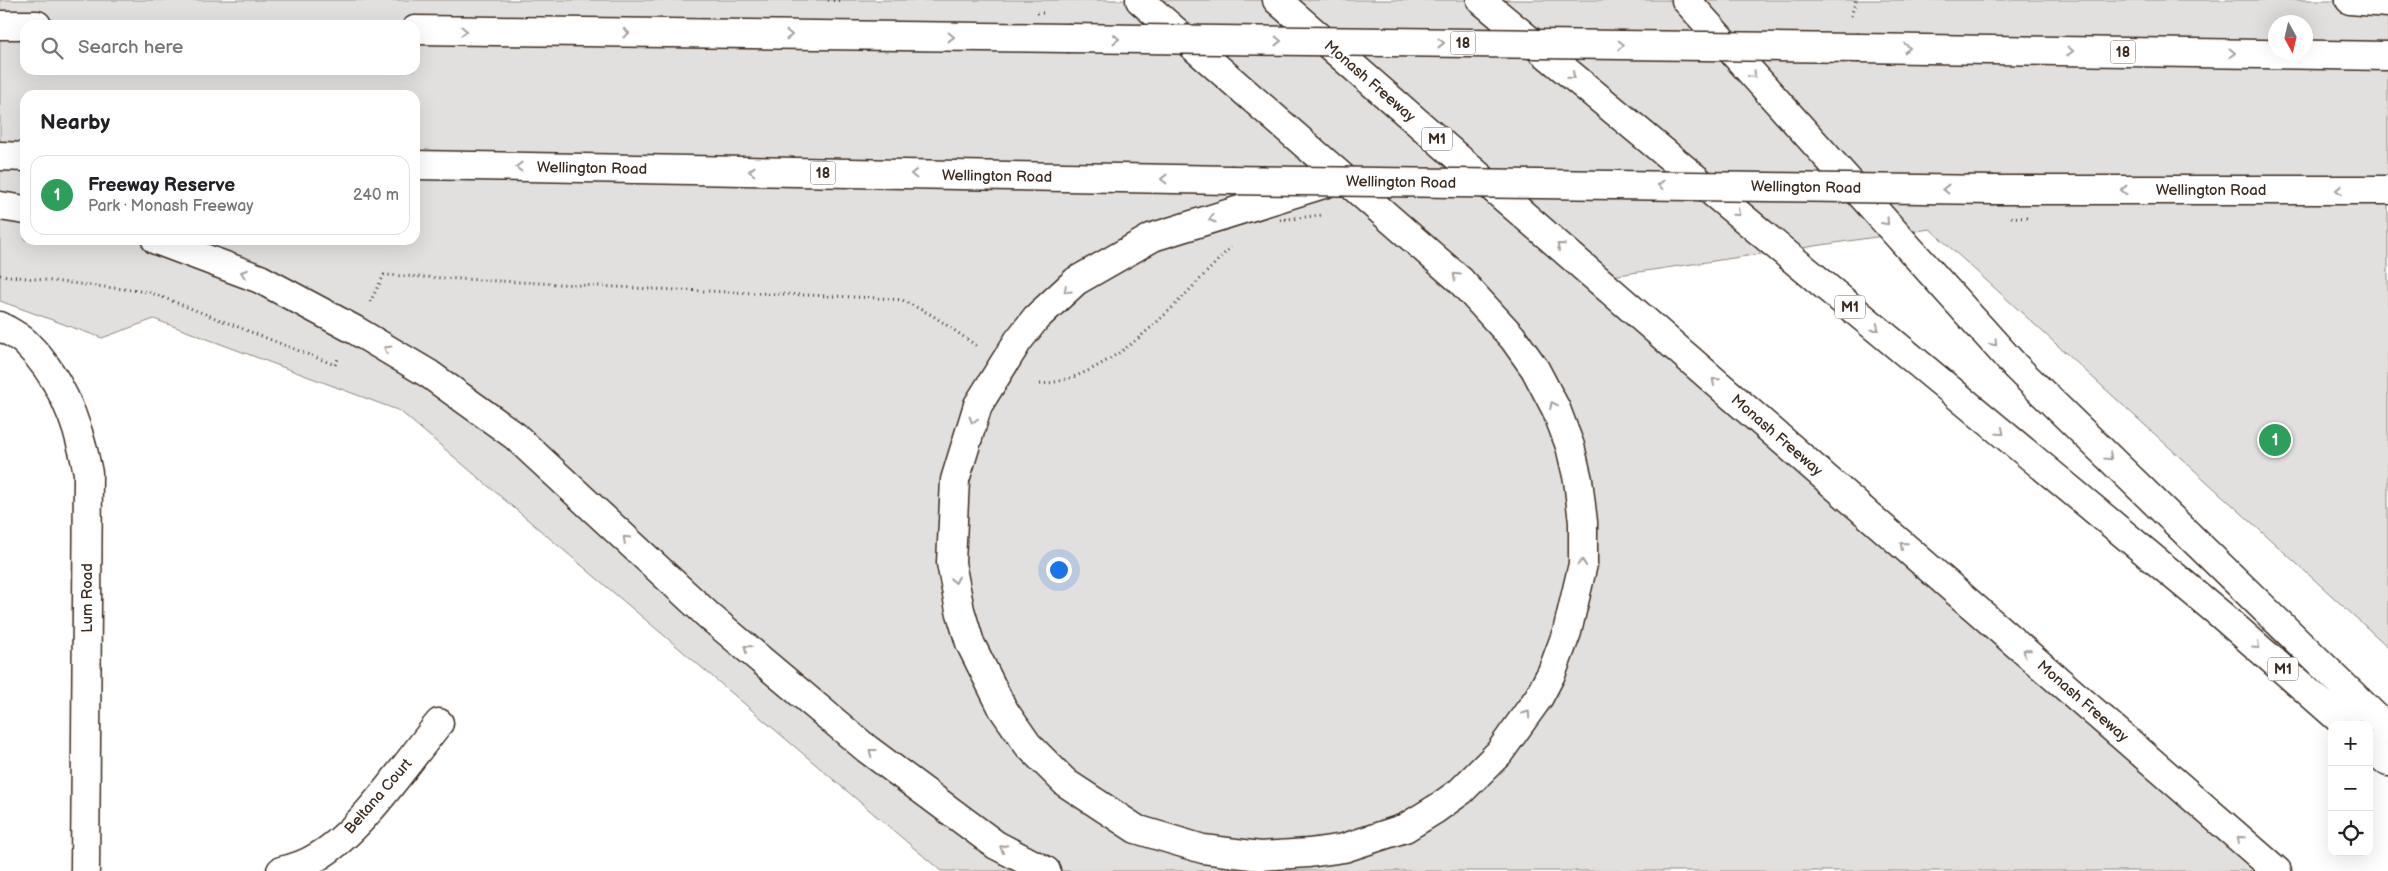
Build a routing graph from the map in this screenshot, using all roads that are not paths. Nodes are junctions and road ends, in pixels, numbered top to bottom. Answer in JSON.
{"nodes":[{"id":1,"x":1140,"y":0,"type":"edge"},
{"id":2,"x":1277,"y":0,"type":"edge"},
{"id":3,"x":1480,"y":0,"type":"edge"},
{"id":4,"x":1686,"y":0,"type":"edge"},
{"id":5,"x":2350,"y":0,"type":"edge"},
{"id":6,"x":2388,"y":3,"type":"edge"},
{"id":7,"x":0,"y":24,"type":"edge"},
{"id":8,"x":20,"y":25,"type":"edge"},
{"id":9,"x":420,"y":30,"type":"edge"},
{"id":10,"x":2388,"y":56,"type":"edge"},
{"id":11,"x":0,"y":156,"type":"edge"},
{"id":12,"x":20,"y":157,"type":"edge"},
{"id":13,"x":420,"y":165,"type":"edge"},
{"id":14,"x":1332,"y":182,"type":"junction"},
{"id":15,"x":2388,"y":190,"type":"edge"},
{"id":16,"x":0,"y":206,"type":"edge"},
{"id":17,"x":20,"y":209,"type":"edge"},
{"id":18,"x":169,"y":245,"type":"edge"},
{"id":19,"x":0,"y":326,"type":"edge"},
{"id":20,"x":2341,"y":721,"type":"edge"},
{"id":21,"x":439,"y":723,"type":"dead end"},
{"id":22,"x":2388,"y":729,"type":"edge"},
{"id":23,"x":2373,"y":749,"type":"edge"},
{"id":24,"x":2388,"y":762,"type":"edge"},
{"id":25,"x":85,"y":871,"type":"edge"},
{"id":26,"x":281,"y":871,"type":"edge"},
{"id":27,"x":1046,"y":871,"type":"edge"},
{"id":28,"x":2277,"y":871,"type":"edge"}],
"edges":[{"from":14,"to":1,"type":"main road","one_way":true},
{"from":28,"to":2,"type":"main road","name":"Monash Freeway","number":"M1","one_way":true},
{"from":3,"to":20,"type":"main road","number":"M1","one_way":true},
{"from":4,"to":22,"type":"main road","one_way":true},
{"from":5,"to":6,"type":"main road"},
{"from":7,"to":8,"type":"main road"},
{"from":9,"to":10,"type":"main road","number":"18","one_way":true,"bridge":true},
{"from":11,"to":12,"type":"main road"},
{"from":14,"to":13,"type":"main road","name":"Wellington Road","number":"18","one_way":true,"bridge":true},
{"from":15,"to":14,"type":"main road","name":"Wellington Road","number":"18","one_way":true,"bridge":true},
{"from":16,"to":17,"type":"main road"},
{"from":27,"to":18,"type":"main road","one_way":true},
{"from":19,"to":25,"type":"main road","name":"Lum Road"},
{"from":21,"to":26,"type":"main road","name":"Beltana Court"},
{"from":23,"to":24,"type":"main road"}]}
